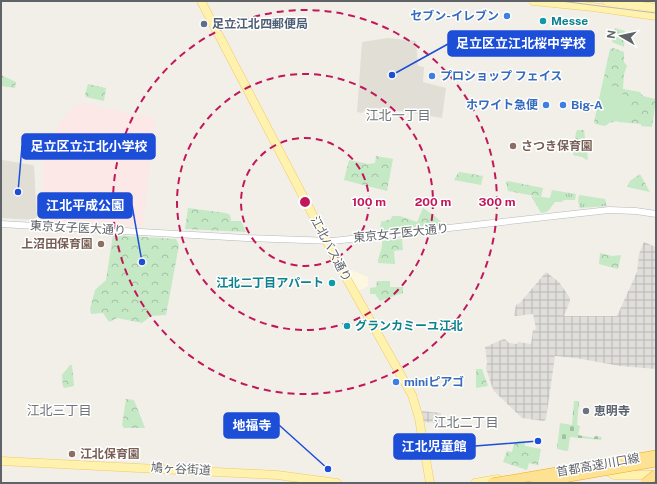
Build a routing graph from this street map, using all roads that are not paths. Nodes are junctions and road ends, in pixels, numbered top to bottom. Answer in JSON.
{"nodes":[{"id":1,"x":201,"y":1,"type":"edge"},
{"id":2,"x":533,"y":1,"type":"edge"},
{"id":3,"x":607,"y":1,"type":"edge"},
{"id":4,"x":656,"y":8,"type":"edge"},
{"id":5,"x":656,"y":16,"type":"edge"},
{"id":6,"x":656,"y":214,"type":"edge"},
{"id":7,"x":1,"y":224,"type":"edge"},
{"id":8,"x":327,"y":241,"type":"junction"},
{"id":9,"x":656,"y":451,"type":"edge"},
{"id":10,"x":656,"y":456,"type":"edge"},
{"id":11,"x":1,"y":461,"type":"edge"},
{"id":12,"x":656,"y":462,"type":"edge"},
{"id":13,"x":606,"y":463,"type":"junction"},
{"id":14,"x":656,"y":474,"type":"edge"},
{"id":15,"x":337,"y":483,"type":"edge"},
{"id":16,"x":430,"y":483,"type":"edge"},
{"id":17,"x":475,"y":483,"type":"edge"},
{"id":18,"x":492,"y":483,"type":"edge"},
{"id":19,"x":501,"y":483,"type":"edge"},
{"id":20,"x":535,"y":483,"type":"edge"},
{"id":21,"x":645,"y":483,"type":"edge"}],
"edges":[{"from":1,"to":8,"type":"main road","name":"江北バス通り"},
{"from":2,"to":5,"type":"main road"},
{"from":3,"to":4,"type":"main road"},
{"from":6,"to":8,"type":"street","name":"東京女子医大通り"},
{"from":7,"to":8,"type":"street","name":"東京女子医大通り"},
{"from":8,"to":16,"type":"main road","name":"江北バス通り"},
{"from":9,"to":13,"type":"main road"},
{"from":10,"to":13,"type":"main road"},
{"from":10,"to":18,"type":"highway","name":"首都高速川口線","bridge":true},
{"from":11,"to":15,"type":"main road","name":"鳩ヶ谷街道"},
{"from":12,"to":20,"type":"highway","name":"首都高速川口線","bridge":true},
{"from":13,"to":14,"type":"main road"},
{"from":13,"to":17,"type":"main road"},
{"from":13,"to":19,"type":"main road"},
{"from":14,"to":21,"type":"highway","bridge":true}]}
